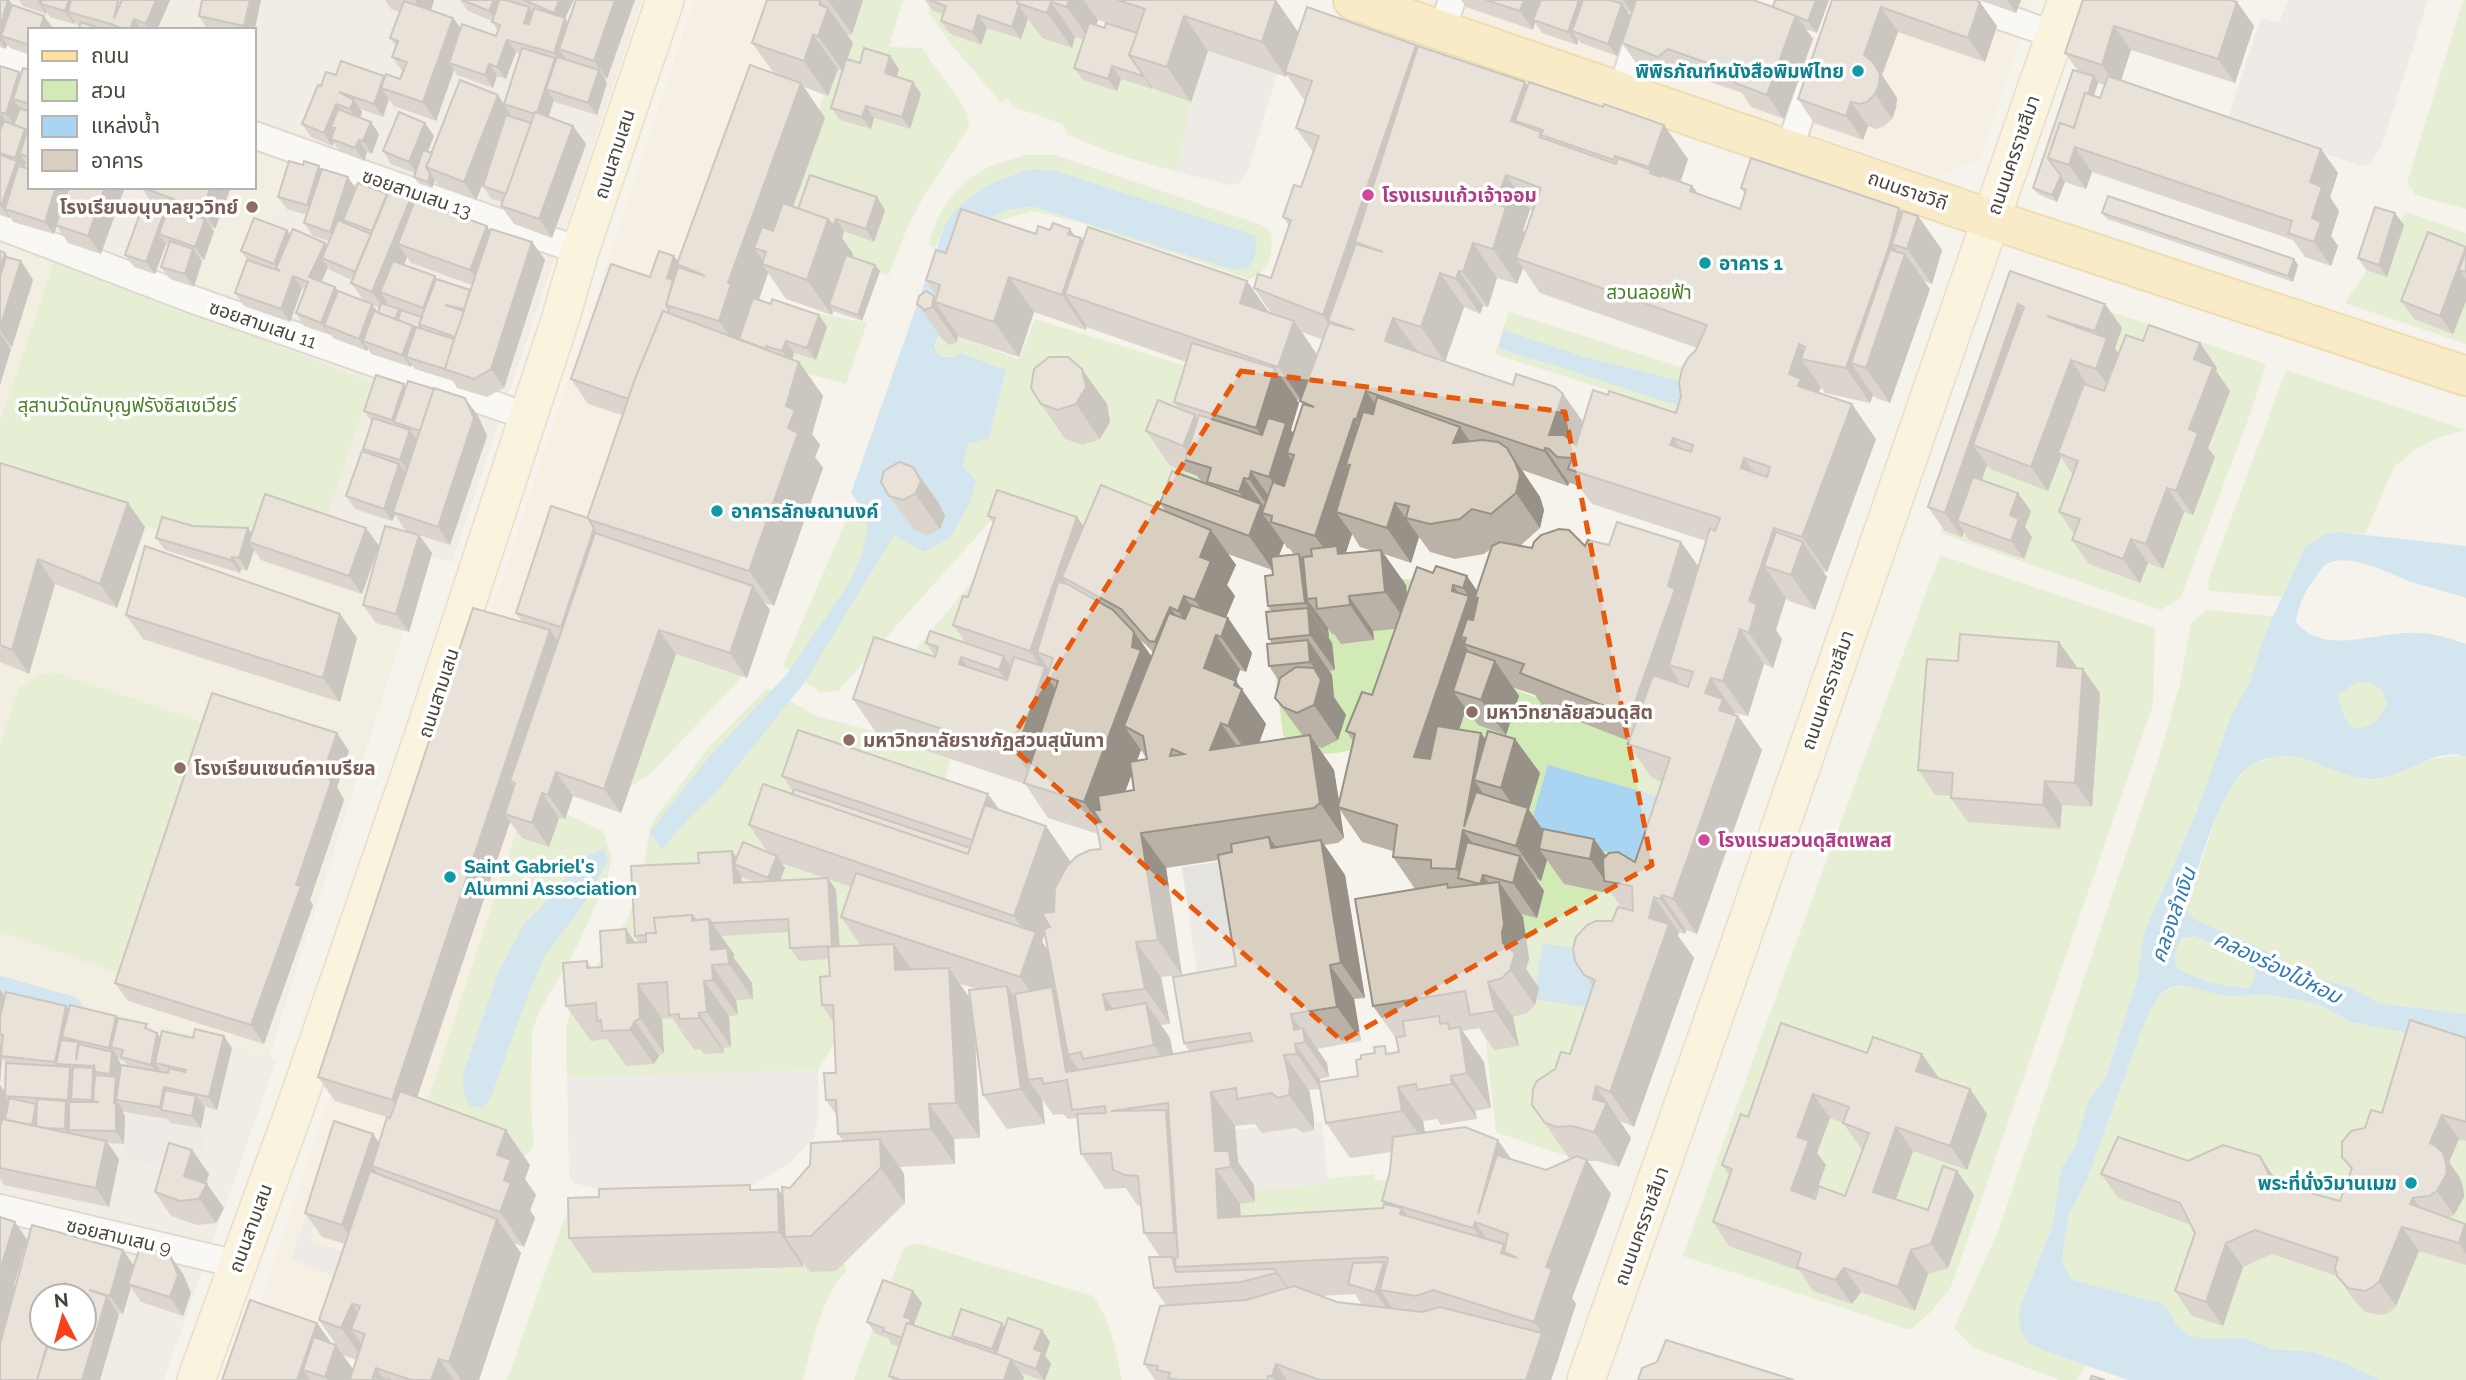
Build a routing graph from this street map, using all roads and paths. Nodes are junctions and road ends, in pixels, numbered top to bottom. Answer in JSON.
{"nodes":[{"id":1,"x":664,"y":0,"type":"edge"},
{"id":2,"x":1353,"y":0,"type":"edge"},
{"id":3,"x":1651,"y":0,"type":"edge"},
{"id":4,"x":1954,"y":0,"type":"edge"},
{"id":5,"x":2067,"y":0,"type":"edge"},
{"id":6,"x":1447,"y":15,"type":"edge"},
{"id":7,"x":2055,"y":35,"type":"junction"},
{"id":8,"x":1824,"y":50,"type":"edge"},
{"id":9,"x":0,"y":57,"type":"edge"},
{"id":10,"x":28,"y":65,"type":"edge"},
{"id":11,"x":1621,"y":92,"type":"junction"},
{"id":12,"x":256,"y":136,"type":"edge"},
{"id":13,"x":1789,"y":149,"type":"junction"},
{"id":14,"x":1990,"y":219,"type":"junction"},
{"id":15,"x":0,"y":226,"type":"edge"},
{"id":16,"x":580,"y":251,"type":"junction"},
{"id":17,"x":2466,"y":376,"type":"edge"},
{"id":18,"x":529,"y":417,"type":"junction"},
{"id":19,"x":0,"y":1208,"type":"edge"},
{"id":20,"x":42,"y":1218,"type":"junction"},
{"id":21,"x":34,"y":1246,"type":"edge"},
{"id":22,"x":237,"y":1264,"type":"junction"},
{"id":23,"x":196,"y":1380,"type":"edge"},
{"id":24,"x":1586,"y":1380,"type":"edge"}],
"edges":[{"from":1,"to":16,"type":"main road","name":"ถนนสามเสน"},
{"from":2,"to":6,"type":"main road","name":"ถนนราชวิถี"},
{"from":3,"to":11,"type":"street"},
{"from":4,"to":7,"type":"street"},
{"from":5,"to":7,"type":"main road","name":"ถนนนครราชสีมา"},
{"from":6,"to":11,"type":"main road","name":"ถนนราชวิถี"},
{"from":7,"to":14,"type":"main road","name":"ถนนนครราชสีมา"},
{"from":8,"to":13,"type":"street"},
{"from":9,"to":10,"type":"street"},
{"from":11,"to":13,"type":"main road","name":"ถนนราชวิถี"},
{"from":12,"to":16,"type":"street","name":"ซอยสามเสน 13"},
{"from":13,"to":14,"type":"main road","name":"ถนนราชวิถี"},
{"from":14,"to":17,"type":"main road","name":"ถนนราชวิถี"},
{"from":14,"to":24,"type":"main road","name":"ถนนนครราชสีมา"},
{"from":15,"to":18,"type":"street","name":"ซอยสามเสน 11"},
{"from":16,"to":18,"type":"main road","name":"ถนนสามเสน"},
{"from":18,"to":22,"type":"main road","name":"ถนนสามเสน"},
{"from":19,"to":20,"type":"street","name":"ซอยสามเสน 9"},
{"from":20,"to":21,"type":"street"},
{"from":20,"to":22,"type":"street","name":"ซอยสามเสน 9"},
{"from":22,"to":23,"type":"main road","name":"ถนนสามเสน"}]}
